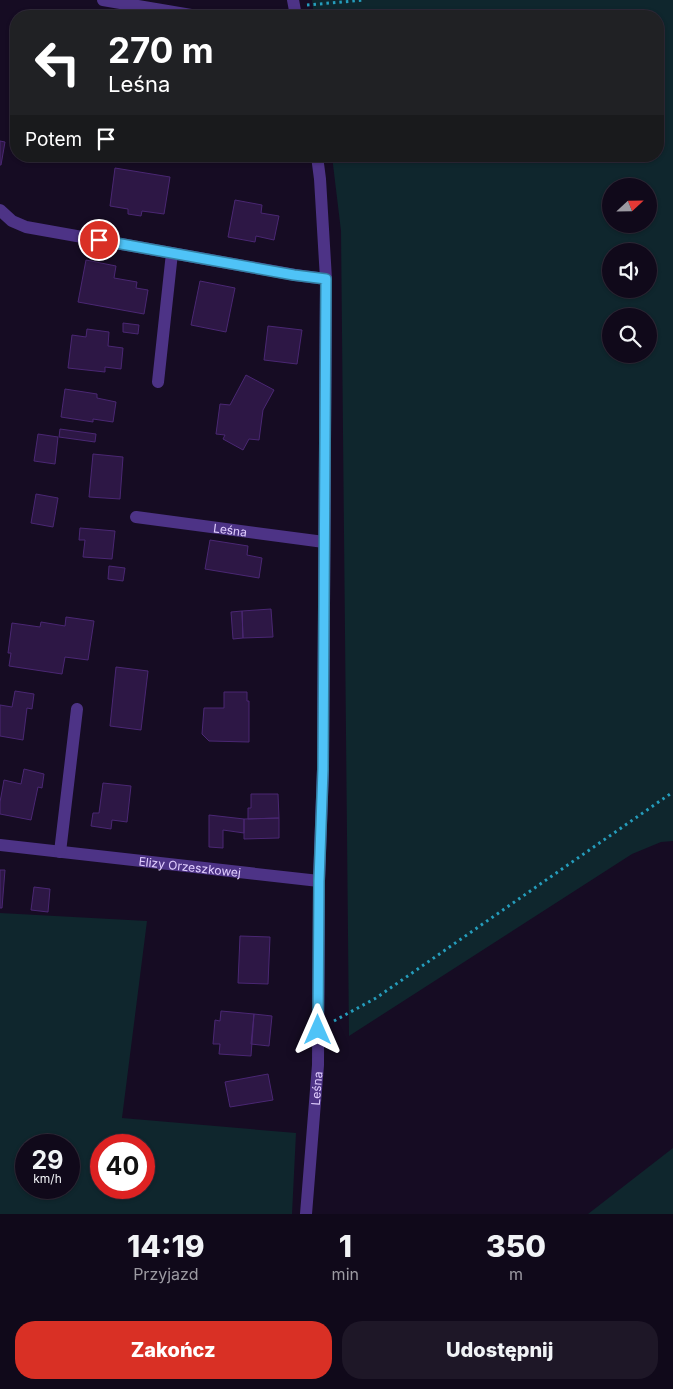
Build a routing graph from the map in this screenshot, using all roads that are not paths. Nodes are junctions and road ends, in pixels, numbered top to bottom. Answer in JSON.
{"nodes":[{"id":1,"x":103,"y":0,"type":"edge"},
{"id":2,"x":162,"y":10,"type":"edge"},
{"id":3,"x":318,"y":162,"type":"edge"},
{"id":4,"x":0,"y":210,"type":"edge"},
{"id":5,"x":172,"y":253,"type":"junction"},
{"id":6,"x":326,"y":279,"type":"junction"},
{"id":7,"x":158,"y":382,"type":"dead end"},
{"id":8,"x":136,"y":517,"type":"dead end"},
{"id":9,"x":324,"y":542,"type":"junction"},
{"id":10,"x":77,"y":709,"type":"dead end"},
{"id":11,"x":0,"y":845,"type":"edge"},
{"id":12,"x":60,"y":852,"type":"junction"},
{"id":13,"x":319,"y":881,"type":"junction"},
{"id":14,"x":306,"y":1214,"type":"edge"}],
"edges":[{"from":1,"to":2,"type":"street"},
{"from":3,"to":6,"type":"street","name":"Leśna"},
{"from":4,"to":5,"type":"street"},
{"from":5,"to":6,"type":"street"},
{"from":5,"to":7,"type":"street"},
{"from":6,"to":9,"type":"street","name":"Leśna"},
{"from":8,"to":9,"type":"street","name":"Leśna"},
{"from":9,"to":13,"type":"street","name":"Leśna"},
{"from":10,"to":12,"type":"street"},
{"from":11,"to":12,"type":"street","name":"Elizy Orzeszkowej"},
{"from":12,"to":13,"type":"street","name":"Elizy Orzeszkowej"},
{"from":13,"to":14,"type":"street","name":"Leśna"}]}
